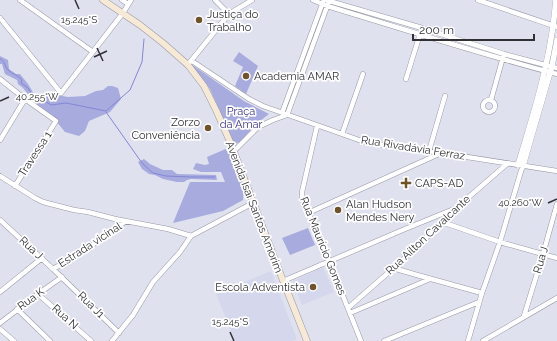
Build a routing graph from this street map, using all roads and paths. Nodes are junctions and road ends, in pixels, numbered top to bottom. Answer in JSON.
{"nodes":[{"id":1,"x":20,"y":0,"type":"edge"},
{"id":2,"x":103,"y":0,"type":"edge"},
{"id":3,"x":122,"y":0,"type":"edge"},
{"id":4,"x":214,"y":0,"type":"edge"},
{"id":5,"x":252,"y":0,"type":"edge"},
{"id":6,"x":314,"y":0,"type":"edge"},
{"id":7,"x":478,"y":0,"type":"edge"},
{"id":8,"x":556,"y":0,"type":"edge"},
{"id":9,"x":129,"y":2,"type":"edge"},
{"id":10,"x":326,"y":2,"type":"edge"},
{"id":11,"x":366,"y":12,"type":"junction"},
{"id":12,"x":123,"y":13,"type":"junction"},
{"id":13,"x":229,"y":14,"type":"junction"},
{"id":14,"x":364,"y":17,"type":"junction"},
{"id":15,"x":0,"y":18,"type":"edge"},
{"id":16,"x":555,"y":26,"type":"edge"},
{"id":17,"x":420,"y":34,"type":"junction"},
{"id":18,"x":557,"y":40,"type":"edge"},
{"id":19,"x":93,"y":52,"type":"junction"},
{"id":20,"x":504,"y":54,"type":"junction"},
{"id":21,"x":502,"y":59,"type":"junction"},
{"id":22,"x":190,"y":63,"type":"junction"},
{"id":23,"x":545,"y":68,"type":"junction"},
{"id":24,"x":554,"y":70,"type":"edge"},
{"id":25,"x":362,"y":74,"type":"dead end"},
{"id":26,"x":0,"y":79,"type":"edge"},
{"id":27,"x":406,"y":79,"type":"dead end"},
{"id":28,"x":445,"y":96,"type":"dead end"},
{"id":29,"x":25,"y":100,"type":"junction"},
{"id":30,"x":491,"y":100,"type":"dead end"},
{"id":31,"x":284,"y":115,"type":"junction"},
{"id":32,"x":317,"y":126,"type":"junction"},
{"id":33,"x":342,"y":134,"type":"junction"},
{"id":34,"x":0,"y":140,"type":"edge"},
{"id":35,"x":429,"y":151,"type":"junction"},
{"id":36,"x":233,"y":152,"type":"junction"},
{"id":37,"x":441,"y":153,"type":"junction"},
{"id":38,"x":508,"y":163,"type":"junction"},
{"id":39,"x":521,"y":167,"type":"junction"},
{"id":40,"x":557,"y":172,"type":"edge"},
{"id":41,"x":0,"y":176,"type":"edge"},
{"id":42,"x":15,"y":186,"type":"junction"},
{"id":43,"x":253,"y":203,"type":"junction"},
{"id":44,"x":557,"y":204,"type":"edge"},
{"id":45,"x":458,"y":207,"type":"junction"},
{"id":46,"x":308,"y":213,"type":"junction"},
{"id":47,"x":0,"y":220,"type":"edge"},
{"id":48,"x":126,"y":221,"type":"junction"},
{"id":49,"x":442,"y":222,"type":"junction"},
{"id":50,"x":191,"y":236,"type":"junction"},
{"id":51,"x":500,"y":242,"type":"junction"},
{"id":52,"x":543,"y":254,"type":"junction"},
{"id":53,"x":42,"y":258,"type":"junction"},
{"id":54,"x":557,"y":258,"type":"edge"},
{"id":55,"x":329,"y":261,"type":"junction"},
{"id":56,"x":53,"y":268,"type":"junction"},
{"id":57,"x":393,"y":268,"type":"junction"},
{"id":58,"x":62,"y":277,"type":"junction"},
{"id":59,"x":430,"y":278,"type":"junction"},
{"id":60,"x":283,"y":280,"type":"junction"},
{"id":61,"x":0,"y":292,"type":"edge"},
{"id":62,"x":482,"y":293,"type":"junction"},
{"id":63,"x":38,"y":294,"type":"junction"},
{"id":64,"x":557,"y":298,"type":"edge"},
{"id":65,"x":479,"y":302,"type":"junction"},
{"id":66,"x":348,"y":308,"type":"junction"},
{"id":67,"x":17,"y":309,"type":"junction"},
{"id":68,"x":350,"y":313,"type":"junction"},
{"id":69,"x":524,"y":316,"type":"junction"},
{"id":70,"x":0,"y":323,"type":"edge"},
{"id":71,"x":0,"y":328,"type":"edge"},
{"id":72,"x":119,"y":333,"type":"junction"},
{"id":73,"x":14,"y":341,"type":"edge"},
{"id":74,"x":50,"y":341,"type":"edge"},
{"id":75,"x":91,"y":341,"type":"edge"},
{"id":76,"x":112,"y":341,"type":"edge"},
{"id":77,"x":307,"y":341,"type":"edge"},
{"id":78,"x":360,"y":341,"type":"edge"},
{"id":79,"x":384,"y":341,"type":"edge"},
{"id":80,"x":468,"y":341,"type":"edge"},
{"id":81,"x":483,"y":341,"type":"edge"}],
"edges":[{"from":1,"to":19,"type":"street"},
{"from":2,"to":12,"type":"main road","name":"Avenida Isai Santos Amorim"},
{"from":3,"to":9,"type":"street"},
{"from":4,"to":13,"type":"street"},
{"from":5,"to":13,"type":"street"},
{"from":6,"to":10,"type":"street"},
{"from":7,"to":16,"type":"street"},
{"from":8,"to":16,"type":"street"},
{"from":9,"to":12,"type":"street"},
{"from":10,"to":11,"type":"street"},
{"from":10,"to":14,"type":"street"},
{"from":10,"to":31,"type":"street"},
{"from":11,"to":14,"type":"street"},
{"from":11,"to":20,"type":"street"},
{"from":12,"to":19,"type":"street"},
{"from":12,"to":22,"type":"main road","name":"Avenida Isai Santos Amorim"},
{"from":13,"to":22,"type":"street"},
{"from":14,"to":17,"type":"street"},
{"from":15,"to":19,"type":"street"},
{"from":16,"to":23,"type":"street"},
{"from":17,"to":21,"type":"street"},
{"from":17,"to":27,"type":"street"},
{"from":18,"to":24,"type":"street"},
{"from":20,"to":21,"type":"street"},
{"from":20,"to":23,"type":"street"},
{"from":21,"to":23,"type":"street"},
{"from":21,"to":30,"type":"street"},
{"from":22,"to":31,"type":"street","name":"Rua Rivadávia Ferraz"},
{"from":22,"to":36,"type":"main road","name":"Avenida Isai Santos Amorim"},
{"from":23,"to":24,"type":"street"},
{"from":23,"to":39,"type":"street"},
{"from":24,"to":39,"type":"street"},
{"from":25,"to":33,"type":"street"},
{"from":26,"to":29,"type":"street"},
{"from":28,"to":35,"type":"street"},
{"from":29,"to":34,"type":"street"},
{"from":29,"to":42,"type":"street","name":"Travessa 1"},
{"from":31,"to":32,"type":"street","name":"Rua Rivadávia Ferraz"},
{"from":31,"to":36,"type":"street"},
{"from":32,"to":33,"type":"street","name":"Rua Rivadávia Ferraz"},
{"from":32,"to":46,"type":"street","name":"Rua Maurício Gomes"},
{"from":33,"to":35,"type":"street","name":"Rua Rivadávia Ferraz"},
{"from":35,"to":37,"type":"street","name":"Rua Rivadávia Ferraz"},
{"from":36,"to":43,"type":"main road","name":"Avenida Isai Santos Amorim"},
{"from":37,"to":38,"type":"street","name":"Rua Rivadávia Ferraz"},
{"from":37,"to":46,"type":"street"},
{"from":38,"to":39,"type":"street","name":"Rua Rivadávia Ferraz"},
{"from":38,"to":45,"type":"street","name":"Rua Aílton Cavalcante"},
{"from":39,"to":40,"type":"street","name":"Rua Rivadávia Ferraz"},
{"from":39,"to":51,"type":"street"},
{"from":41,"to":42,"type":"street"},
{"from":42,"to":48,"type":"street"},
{"from":43,"to":50,"type":"street"},
{"from":43,"to":60,"type":"main road","name":"Avenida Isai Santos Amorim"},
{"from":44,"to":52,"type":"street","name":"Rua J"},
{"from":45,"to":49,"type":"street","name":"Rua Aílton Cavalcante"},
{"from":45,"to":55,"type":"street"},
{"from":46,"to":55,"type":"street","name":"Rua Maurício Gomes"},
{"from":47,"to":53,"type":"street","name":"Rua J"},
{"from":48,"to":50,"type":"street"},
{"from":48,"to":56,"type":"street","name":"Estrada vicinal"},
{"from":49,"to":51,"type":"street"},
{"from":49,"to":57,"type":"street","name":"Rua Aílton Cavalcante"},
{"from":50,"to":72,"type":"street"},
{"from":51,"to":52,"type":"street"},
{"from":51,"to":62,"type":"street"},
{"from":52,"to":54,"type":"street"},
{"from":52,"to":69,"type":"street","name":"Rua J"},
{"from":53,"to":56,"type":"street","name":"Rua J"},
{"from":53,"to":61,"type":"street"},
{"from":55,"to":60,"type":"street"},
{"from":55,"to":66,"type":"street","name":"Rua Maurício Gomes"},
{"from":56,"to":58,"type":"street","name":"Rua J"},
{"from":57,"to":59,"type":"street"},
{"from":57,"to":66,"type":"street","name":"Rua Aílton Cavalcante"},
{"from":58,"to":63,"type":"street","name":"Rua K"},
{"from":58,"to":72,"type":"street","name":"Rua J1"},
{"from":59,"to":62,"type":"street"},
{"from":59,"to":68,"type":"street"},
{"from":60,"to":77,"type":"main road","name":"Avenida Isai Santos Amorim"},
{"from":62,"to":65,"type":"street"},
{"from":63,"to":67,"type":"street","name":"Rua K"},
{"from":63,"to":75,"type":"street","name":"Rua N"},
{"from":64,"to":69,"type":"street"},
{"from":65,"to":79,"type":"street"},
{"from":65,"to":80,"type":"street"},
{"from":66,"to":68,"type":"street","name":"Rua Maurício Gomes"},
{"from":67,"to":70,"type":"street","name":"Rua K"},
{"from":67,"to":74,"type":"street"},
{"from":68,"to":78,"type":"street","name":"Rua Maurício Gomes"},
{"from":69,"to":81,"type":"street"},
{"from":71,"to":73,"type":"street"},
{"from":72,"to":76,"type":"street"}]}
